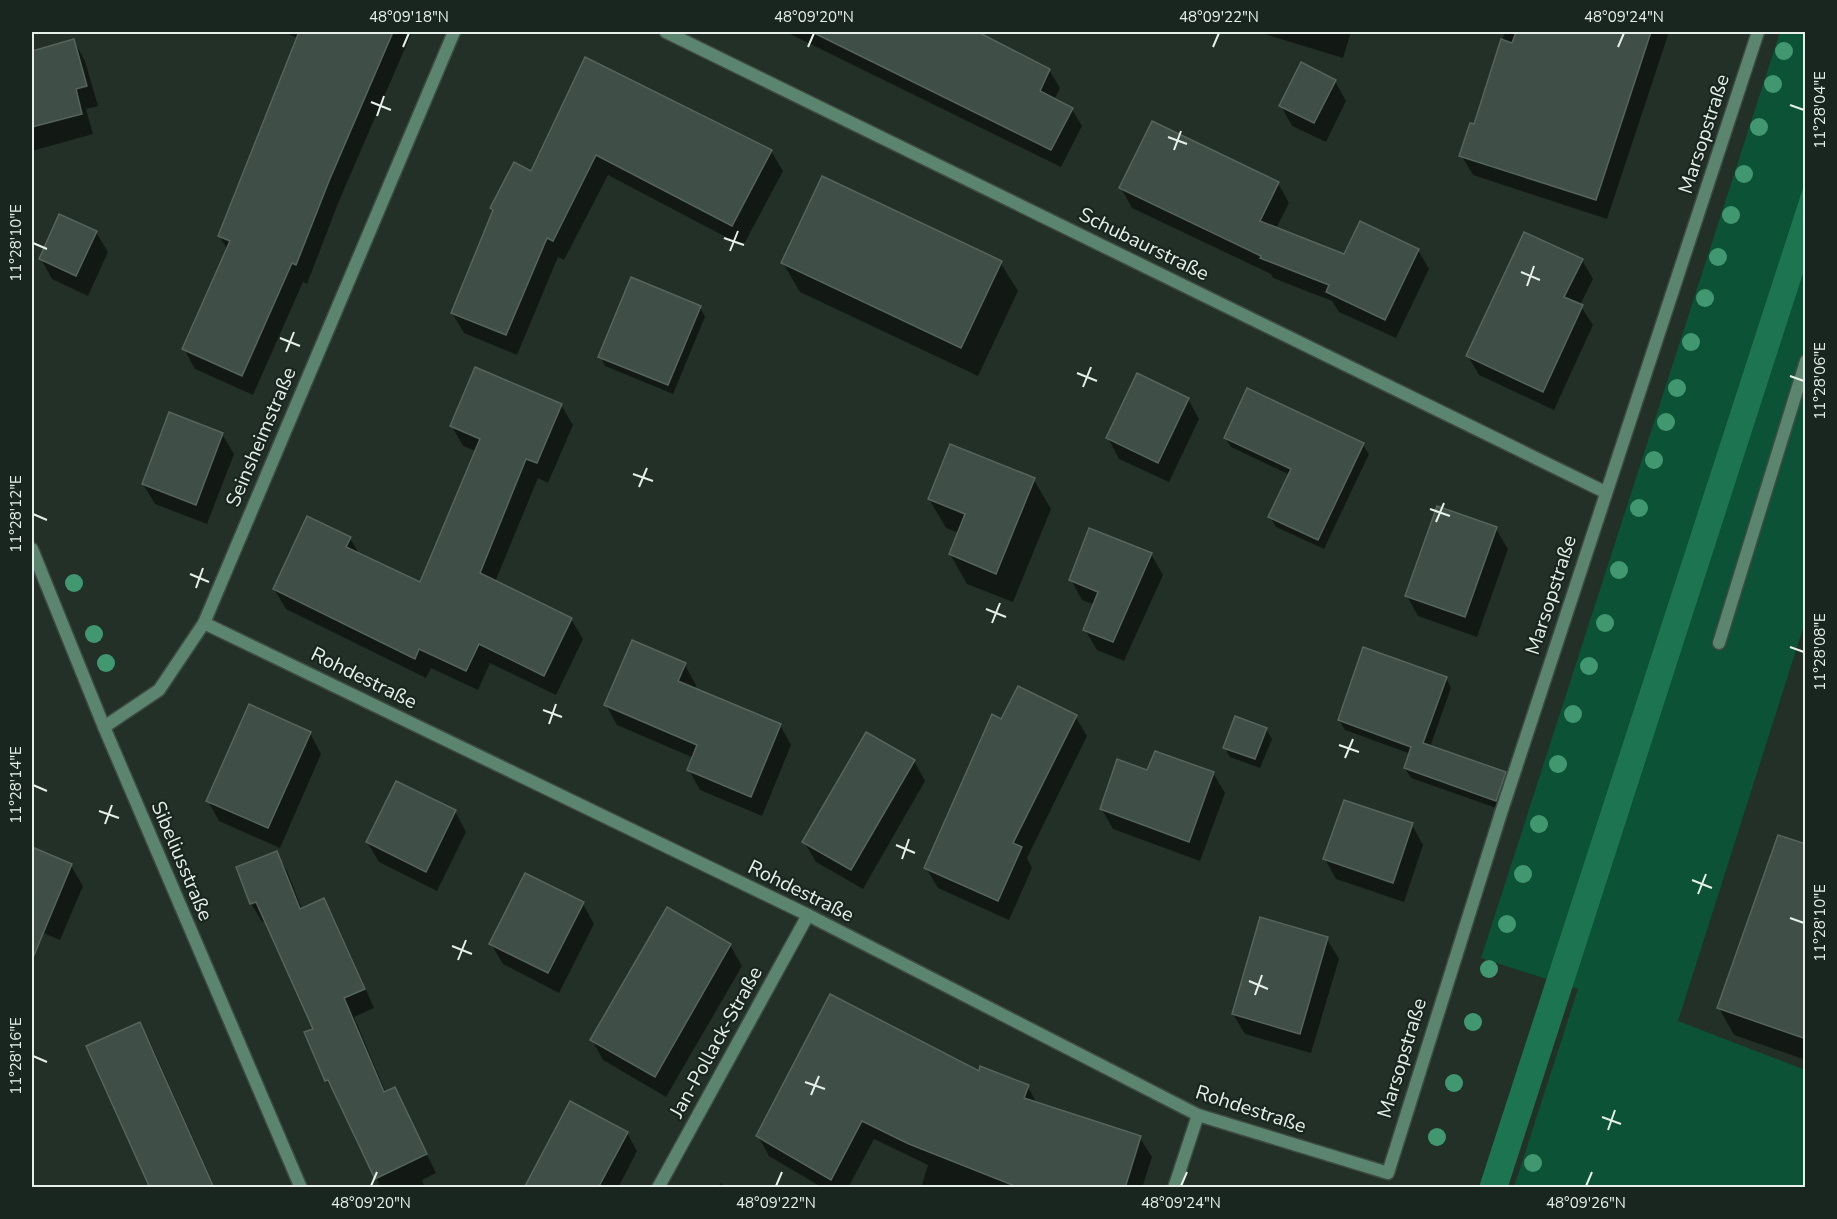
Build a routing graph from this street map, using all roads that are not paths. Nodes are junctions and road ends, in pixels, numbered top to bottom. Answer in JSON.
{"nodes":[{"id":1,"x":454,"y":32,"type":"edge"},
{"id":2,"x":666,"y":32,"type":"edge"},
{"id":3,"x":1758,"y":32,"type":"edge"},
{"id":4,"x":1806,"y":361,"type":"edge"},
{"id":5,"x":1605,"y":492,"type":"junction"},
{"id":6,"x":32,"y":549,"type":"edge"},
{"id":7,"x":204,"y":623,"type":"junction"},
{"id":8,"x":1719,"y":643,"type":"dead end"},
{"id":9,"x":104,"y":727,"type":"junction"},
{"id":10,"x":808,"y":915,"type":"junction"},
{"id":11,"x":1198,"y":1115,"type":"junction"},
{"id":12,"x":1388,"y":1173,"type":"joint"},
{"id":13,"x":301,"y":1188,"type":"edge"},
{"id":14,"x":658,"y":1188,"type":"edge"},
{"id":15,"x":1174,"y":1188,"type":"edge"}],
"edges":[{"from":1,"to":7,"type":"street","name":"Seinsheimstraße"},
{"from":2,"to":5,"type":"street","name":"Schubaurstraße"},
{"from":3,"to":5,"type":"street","name":"Marsopstraße"},
{"from":4,"to":8,"type":"street"},
{"from":5,"to":12,"type":"street","name":"Marsopstraße"},
{"from":6,"to":9,"type":"street","name":"Sibeliusstraße"},
{"from":7,"to":9,"type":"street","name":"Seinsheimstraße"},
{"from":7,"to":10,"type":"street","name":"Rohdestraße"},
{"from":9,"to":13,"type":"street","name":"Sibeliusstraße"},
{"from":10,"to":11,"type":"street","name":"Rohdestraße"},
{"from":10,"to":14,"type":"street","name":"Jan-Pollack-Straße"},
{"from":11,"to":12,"type":"street","name":"Rohdestraße"},
{"from":11,"to":15,"type":"street"}]}
